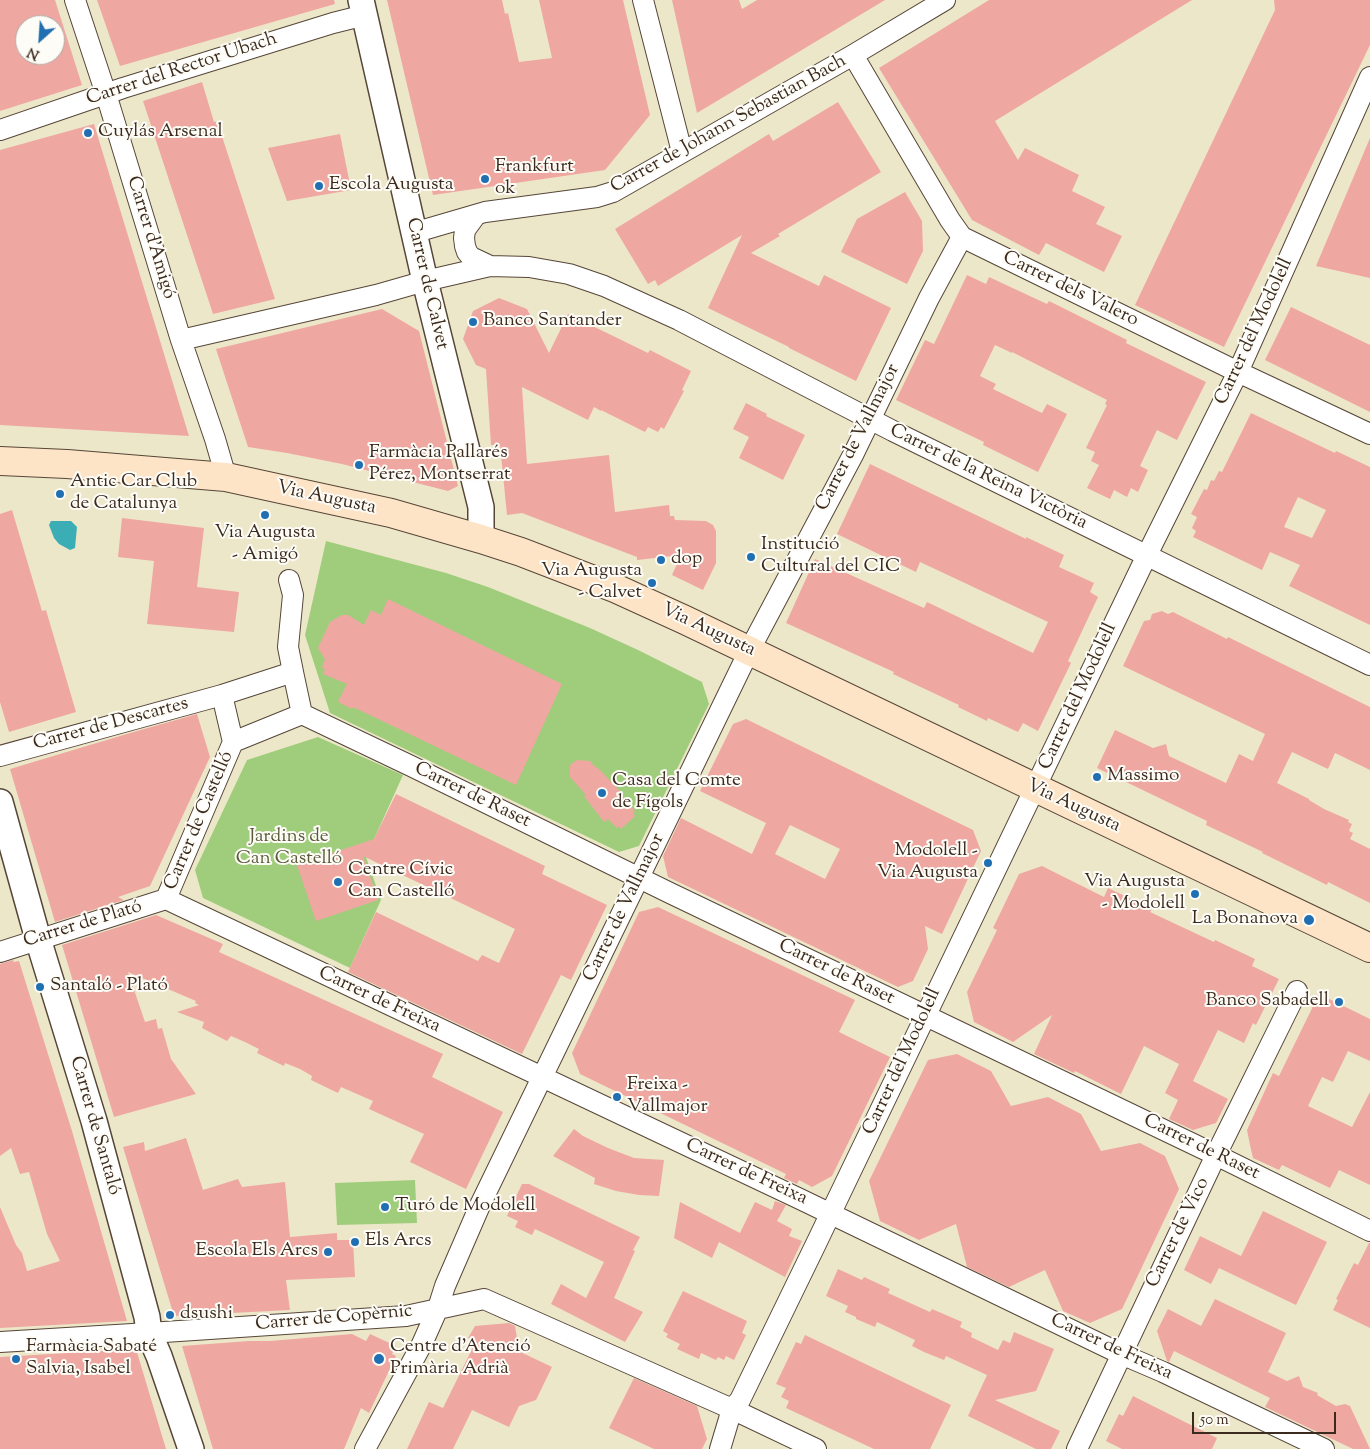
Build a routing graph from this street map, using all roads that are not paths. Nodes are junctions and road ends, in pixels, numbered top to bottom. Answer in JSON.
{"nodes":[{"id":1,"x":74,"y":0,"type":"edge"},
{"id":2,"x":643,"y":0,"type":"edge"},
{"id":3,"x":945,"y":0,"type":"edge"},
{"id":4,"x":363,"y":8,"type":"edge"},
{"id":5,"x":853,"y":55,"type":"junction"},
{"id":6,"x":1370,"y":77,"type":"edge"},
{"id":7,"x":106,"y":94,"type":"junction"},
{"id":8,"x":0,"y":130,"type":"edge"},
{"id":9,"x":682,"y":152,"type":"junction"},
{"id":10,"x":476,"y":215,"type":"junction"},
{"id":11,"x":413,"y":233,"type":"junction"},
{"id":12,"x":962,"y":237,"type":"junction"},
{"id":13,"x":490,"y":266,"type":"junction"},
{"id":14,"x":424,"y":281,"type":"junction"},
{"id":15,"x":181,"y":340,"type":"junction"},
{"id":16,"x":1238,"y":372,"type":"junction"},
{"id":17,"x":870,"y":420,"type":"junction"},
{"id":18,"x":1370,"y":434,"type":"edge"},
{"id":19,"x":0,"y":461,"type":"edge"},
{"id":20,"x":226,"y":477,"type":"junction"},
{"id":21,"x":481,"y":539,"type":"junction"},
{"id":22,"x":1147,"y":556,"type":"junction"},
{"id":23,"x":289,"y":580,"type":"dead end"},
{"id":24,"x":749,"y":651,"type":"junction"},
{"id":25,"x":1370,"y":665,"type":"edge"},
{"id":26,"x":293,"y":672,"type":"junction"},
{"id":27,"x":222,"y":695,"type":"junction"},
{"id":28,"x":302,"y":714,"type":"junction"},
{"id":29,"x":233,"y":742,"type":"junction"},
{"id":30,"x":0,"y":756,"type":"edge"},
{"id":31,"x":1036,"y":789,"type":"junction"},
{"id":32,"x":0,"y":802,"type":"edge"},
{"id":33,"x":639,"y":878,"type":"junction"},
{"id":34,"x":166,"y":899,"type":"junction"},
{"id":35,"x":38,"y":939,"type":"junction"},
{"id":36,"x":1370,"y":948,"type":"edge"},
{"id":37,"x":0,"y":952,"type":"edge"},
{"id":38,"x":1298,"y":991,"type":"dead end"},
{"id":39,"x":926,"y":1016,"type":"junction"},
{"id":40,"x":542,"y":1078,"type":"junction"},
{"id":41,"x":1216,"y":1155,"type":"junction"},
{"id":42,"x":831,"y":1214,"type":"junction"},
{"id":43,"x":1370,"y":1231,"type":"edge"},
{"id":44,"x":438,"y":1308,"type":"junction"},
{"id":45,"x":149,"y":1333,"type":"junction"},
{"id":46,"x":0,"y":1342,"type":"edge"},
{"id":47,"x":1122,"y":1354,"type":"junction"},
{"id":48,"x":732,"y":1409,"type":"junction"},
{"id":49,"x":191,"y":1449,"type":"edge"},
{"id":50,"x":365,"y":1449,"type":"edge"},
{"id":51,"x":720,"y":1449,"type":"edge"},
{"id":52,"x":816,"y":1449,"type":"edge"},
{"id":53,"x":1077,"y":1449,"type":"edge"},
{"id":54,"x":1324,"y":1449,"type":"edge"}],
"edges":[{"from":1,"to":7,"type":"street","name":"Carrer d'Amigó"},
{"from":2,"to":9,"type":"street"},
{"from":3,"to":5,"type":"street","name":"Carrer de Johann Sebastian Bach"},
{"from":4,"to":7,"type":"street","name":"Carrer del Rector Ubach"},
{"from":4,"to":11,"type":"street","name":"Carrer de Calvet"},
{"from":5,"to":9,"type":"street","name":"Carrer de Johann Sebastian Bach"},
{"from":5,"to":12,"type":"street"},
{"from":6,"to":16,"type":"street","name":"Carrer del Modolell"},
{"from":7,"to":8,"type":"street","name":"Carrer del Rector Ubach"},
{"from":7,"to":15,"type":"street","name":"Carrer d'Amigó"},
{"from":9,"to":10,"type":"street","name":"Carrer de Johann Sebastian Bach"},
{"from":10,"to":11,"type":"street","name":"Carrer de Johann Sebastian Bach"},
{"from":10,"to":13,"type":"street","name":"Carrer de la Reina Victòria"},
{"from":11,"to":14,"type":"street","name":"Carrer de Calvet"},
{"from":12,"to":16,"type":"street","name":"Carrer dels Valero"},
{"from":12,"to":17,"type":"street","name":"Carrer de Vallmajor"},
{"from":13,"to":14,"type":"street","name":"Carrer de la Reina Victòria"},
{"from":13,"to":17,"type":"street","name":"Carrer de la Reina Victòria"},
{"from":14,"to":15,"type":"street","name":"Carrer de la Reina Victòria"},
{"from":14,"to":21,"type":"street","name":"Carrer de Calvet"},
{"from":15,"to":20,"type":"street","name":"Carrer d'Amigó"},
{"from":16,"to":18,"type":"street","name":"Carrer dels Valero"},
{"from":16,"to":22,"type":"street","name":"Carrer del Modolell"},
{"from":17,"to":22,"type":"street","name":"Carrer de la Reina Victòria"},
{"from":17,"to":24,"type":"street","name":"Carrer de Vallmajor"},
{"from":19,"to":20,"type":"main road","name":"Via Augusta"},
{"from":20,"to":21,"type":"main road","name":"Via Augusta"},
{"from":21,"to":24,"type":"main road","name":"Via Augusta"},
{"from":22,"to":25,"type":"street","name":"Carrer de la Reina Victòria"},
{"from":22,"to":31,"type":"street","name":"Carrer del Modolell"},
{"from":23,"to":26,"type":"street"},
{"from":24,"to":31,"type":"main road","name":"Via Augusta"},
{"from":24,"to":33,"type":"street","name":"Carrer de Vallmajor"},
{"from":26,"to":27,"type":"street","name":"Carrer de Descartes"},
{"from":26,"to":28,"type":"street"},
{"from":27,"to":29,"type":"street"},
{"from":27,"to":30,"type":"street","name":"Carrer de Descartes"},
{"from":28,"to":29,"type":"street"},
{"from":28,"to":33,"type":"street","name":"Carrer de Raset"},
{"from":29,"to":34,"type":"street","name":"Carrer de Castelló"},
{"from":31,"to":36,"type":"main road","name":"Via Augusta"},
{"from":31,"to":39,"type":"street","name":"Carrer del Modolell"},
{"from":32,"to":35,"type":"street","name":"Carrer de Santaló"},
{"from":33,"to":39,"type":"street","name":"Carrer de Raset"},
{"from":33,"to":40,"type":"street","name":"Carrer de Vallmajor"},
{"from":34,"to":35,"type":"street","name":"Carrer de Plató"},
{"from":34,"to":40,"type":"street","name":"Carrer de Freixa"},
{"from":35,"to":37,"type":"street","name":"Carrer de Plató"},
{"from":35,"to":45,"type":"street","name":"Carrer de Santaló"},
{"from":38,"to":41,"type":"street","name":"Carrer de Vico"},
{"from":39,"to":41,"type":"street","name":"Carrer de Raset"},
{"from":39,"to":42,"type":"street","name":"Carrer del Modolell"},
{"from":40,"to":42,"type":"street","name":"Carrer de Freixa"},
{"from":40,"to":44,"type":"street","name":"Carrer de Vallmajor"},
{"from":41,"to":43,"type":"street","name":"Carrer de Raset"},
{"from":41,"to":47,"type":"street","name":"Carrer de Vico"},
{"from":42,"to":47,"type":"street","name":"Carrer de Freixa"},
{"from":42,"to":48,"type":"street","name":"Carrer del Modolell"},
{"from":44,"to":45,"type":"street","name":"Carrer de Copèrnic"},
{"from":44,"to":48,"type":"street","name":"Carrer de Copèrnic"},
{"from":44,"to":50,"type":"street","name":"Carrer de Vallmajor"},
{"from":45,"to":46,"type":"street","name":"Carrer de Copèrnic"},
{"from":45,"to":49,"type":"street","name":"Carrer de Santaló"},
{"from":47,"to":53,"type":"street","name":"Carrer de Vico"},
{"from":47,"to":54,"type":"street","name":"Carrer de Freixa"},
{"from":48,"to":51,"type":"street","name":"Carrer del Modolell"},
{"from":48,"to":52,"type":"street","name":"Carrer de Copèrnic"}]}
